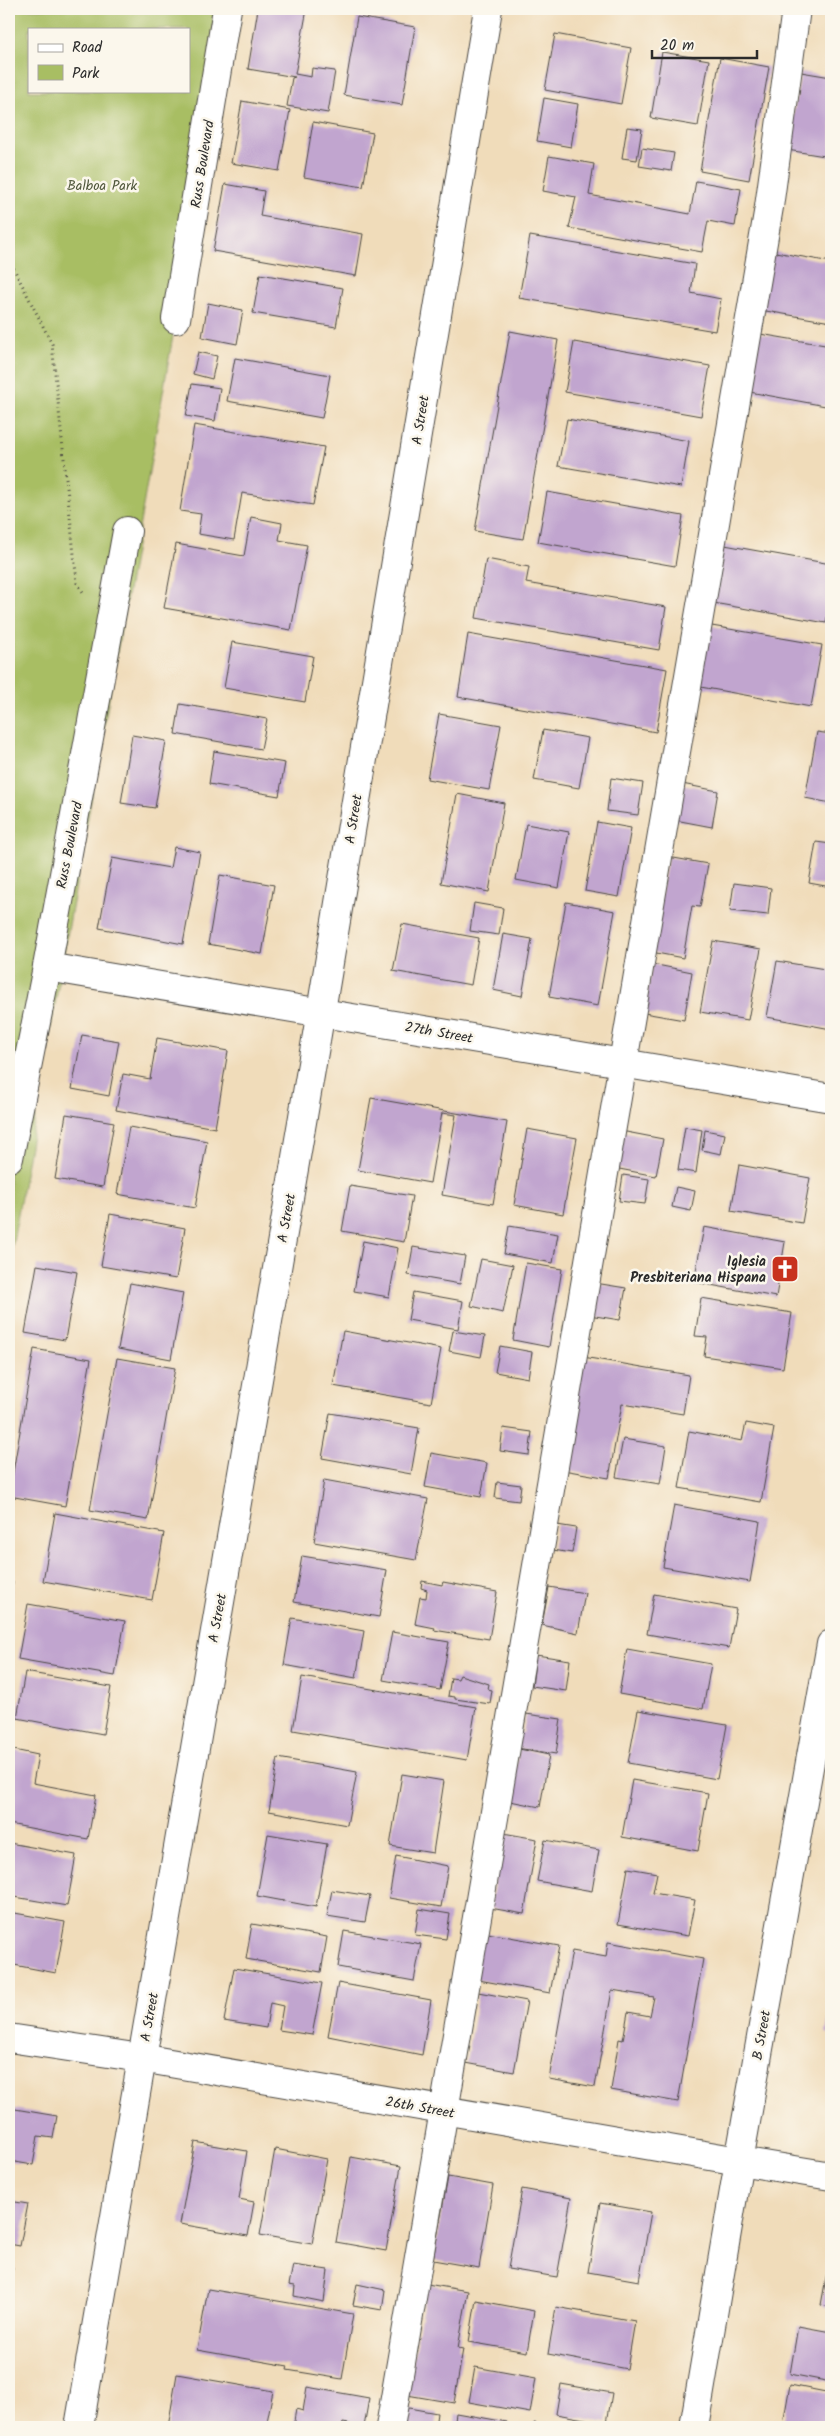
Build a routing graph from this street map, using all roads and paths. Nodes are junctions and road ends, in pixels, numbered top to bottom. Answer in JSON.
{"nodes":[{"id":1,"x":227,"y":9,"type":"edge"},
{"id":2,"x":488,"y":9,"type":"edge"},
{"id":3,"x":796,"y":9,"type":"edge"},
{"id":4,"x":9,"y":259,"type":"edge"},
{"id":5,"x":176,"y":319,"type":"dead end"},
{"id":6,"x":127,"y":531,"type":"dead end"},
{"id":7,"x":109,"y":633,"type":"junction"},
{"id":8,"x":47,"y":967,"type":"junction"},
{"id":9,"x":321,"y":1011,"type":"junction"},
{"id":10,"x":623,"y":1063,"type":"junction"},
{"id":11,"x":831,"y":1098,"type":"edge"},
{"id":12,"x":9,"y":1158,"type":"edge"},
{"id":13,"x":831,"y":1644,"type":"edge"},
{"id":14,"x":9,"y":2038,"type":"edge"},
{"id":15,"x":141,"y":2058,"type":"junction"},
{"id":16,"x":445,"y":2111,"type":"junction"},
{"id":17,"x":739,"y":2161,"type":"junction"},
{"id":18,"x":831,"y":2176,"type":"edge"},
{"id":19,"x":79,"y":2427,"type":"edge"},
{"id":20,"x":390,"y":2427,"type":"edge"},
{"id":21,"x":694,"y":2427,"type":"edge"}],
"edges":[{"from":1,"to":5,"type":"street","name":"Russ Boulevard"},
{"from":2,"to":9,"type":"street","name":"A Street"},
{"from":3,"to":10,"type":"street"},
{"from":4,"to":7,"type":"path"},
{"from":6,"to":7,"type":"street","name":"Russ Boulevard"},
{"from":7,"to":8,"type":"street","name":"Russ Boulevard"},
{"from":8,"to":9,"type":"street","name":"27th Street"},
{"from":8,"to":12,"type":"street","name":"Russ Boulevard"},
{"from":9,"to":10,"type":"street","name":"27th Street"},
{"from":9,"to":15,"type":"street","name":"A Street"},
{"from":10,"to":11,"type":"street","name":"27th Street"},
{"from":10,"to":16,"type":"street"},
{"from":13,"to":17,"type":"street","name":"B Street"},
{"from":14,"to":15,"type":"street","name":"26th Street"},
{"from":15,"to":16,"type":"street","name":"26th Street"},
{"from":15,"to":19,"type":"street","name":"A Street"},
{"from":16,"to":17,"type":"street","name":"26th Street"},
{"from":16,"to":20,"type":"street"},
{"from":17,"to":18,"type":"street","name":"26th Street"},
{"from":17,"to":21,"type":"street","name":"B Street"}]}
